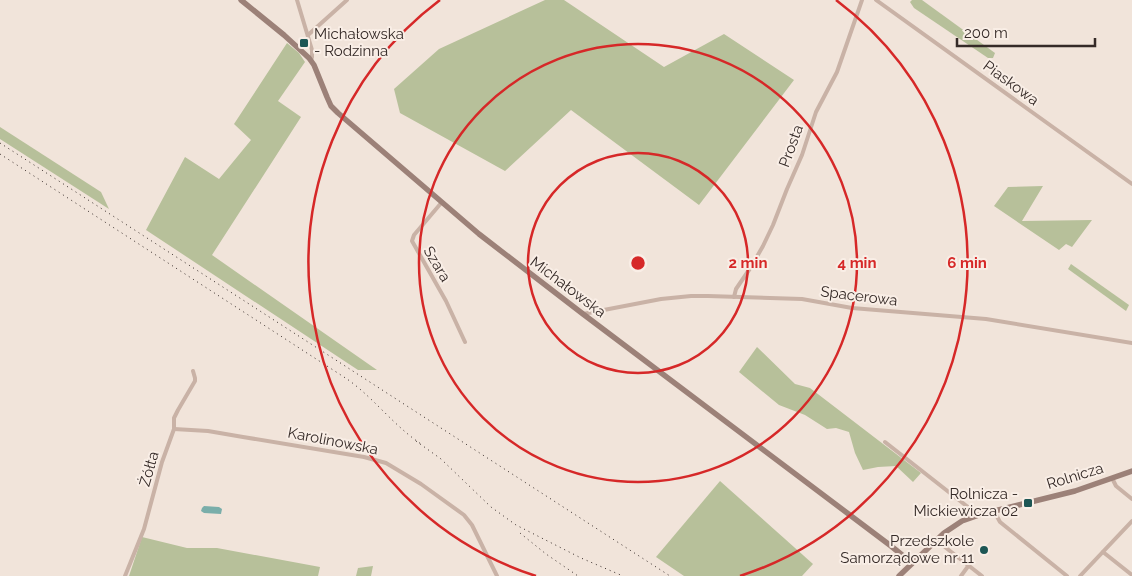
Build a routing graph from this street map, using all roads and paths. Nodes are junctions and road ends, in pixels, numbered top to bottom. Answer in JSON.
{"nodes":[{"id":1,"x":241,"y":0,"type":"edge"},
{"id":2,"x":297,"y":0,"type":"edge"},
{"id":3,"x":347,"y":0,"type":"edge"},
{"id":4,"x":862,"y":0,"type":"edge"},
{"id":5,"x":876,"y":0,"type":"edge"},
{"id":6,"x":308,"y":35,"type":"junction"},
{"id":7,"x":311,"y":60,"type":"junction"},
{"id":8,"x":1132,"y":184,"type":"edge"},
{"id":9,"x":442,"y":202,"type":"junction"},
{"id":10,"x":734,"y":297,"type":"junction"},
{"id":11,"x":583,"y":314,"type":"junction"},
{"id":12,"x":465,"y":342,"type":"dead end"},
{"id":13,"x":1132,"y":343,"type":"edge"},
{"id":14,"x":193,"y":371,"type":"dead end"},
{"id":15,"x":174,"y":429,"type":"junction"},
{"id":16,"x":885,"y":442,"type":"dead end"},
{"id":17,"x":1132,"y":471,"type":"edge"},
{"id":18,"x":1112,"y":478,"type":"junction"},
{"id":19,"x":1132,"y":498,"type":"edge"},
{"id":20,"x":994,"y":511,"type":"junction"},
{"id":21,"x":975,"y":516,"type":"junction"},
{"id":22,"x":1132,"y":521,"type":"edge"},
{"id":23,"x":936,"y":540,"type":"junction"},
{"id":24,"x":1103,"y":552,"type":"junction"},
{"id":25,"x":912,"y":563,"type":"junction"},
{"id":26,"x":969,"y":565,"type":"junction"},
{"id":27,"x":1132,"y":575,"type":"edge"},
{"id":28,"x":125,"y":576,"type":"edge"},
{"id":29,"x":497,"y":576,"type":"edge"},
{"id":30,"x":899,"y":576,"type":"edge"},
{"id":31,"x":961,"y":576,"type":"edge"},
{"id":32,"x":982,"y":576,"type":"edge"},
{"id":33,"x":1067,"y":576,"type":"edge"},
{"id":34,"x":1080,"y":576,"type":"edge"}],
"edges":[{"from":1,"to":7,"type":"street","name":"Michałowska"},
{"from":2,"to":6,"type":"street"},
{"from":3,"to":6,"type":"street"},
{"from":4,"to":10,"type":"street","name":"Prosta"},
{"from":5,"to":8,"type":"street","name":"Piaskowa"},
{"from":6,"to":7,"type":"street"},
{"from":7,"to":9,"type":"street","name":"Michałowska"},
{"from":9,"to":11,"type":"street","name":"Michałowska"},
{"from":9,"to":12,"type":"street","name":"Szara"},
{"from":10,"to":11,"type":"street","name":"Spacerowa"},
{"from":10,"to":13,"type":"street","name":"Spacerowa"},
{"from":11,"to":25,"type":"street","name":"Michałowska"},
{"from":14,"to":15,"type":"street","name":"Żółta"},
{"from":15,"to":28,"type":"street","name":"Żółta"},
{"from":15,"to":29,"type":"street","name":"Karolinowska"},
{"from":16,"to":21,"type":"street"},
{"from":17,"to":18,"type":"street","name":"Rolnicza"},
{"from":18,"to":19,"type":"street"},
{"from":18,"to":20,"type":"street","name":"Rolnicza"},
{"from":20,"to":21,"type":"street","name":"Rolnicza"},
{"from":20,"to":33,"type":"street"},
{"from":21,"to":23,"type":"street","name":"Rolnicza"},
{"from":22,"to":24,"type":"street"},
{"from":23,"to":25,"type":"street","name":"Rolnicza"},
{"from":23,"to":26,"type":"street"},
{"from":24,"to":27,"type":"street"},
{"from":24,"to":34,"type":"street"},
{"from":25,"to":30,"type":"street","name":"Rolnicza"},
{"from":26,"to":31,"type":"street"},
{"from":26,"to":32,"type":"street"}]}
